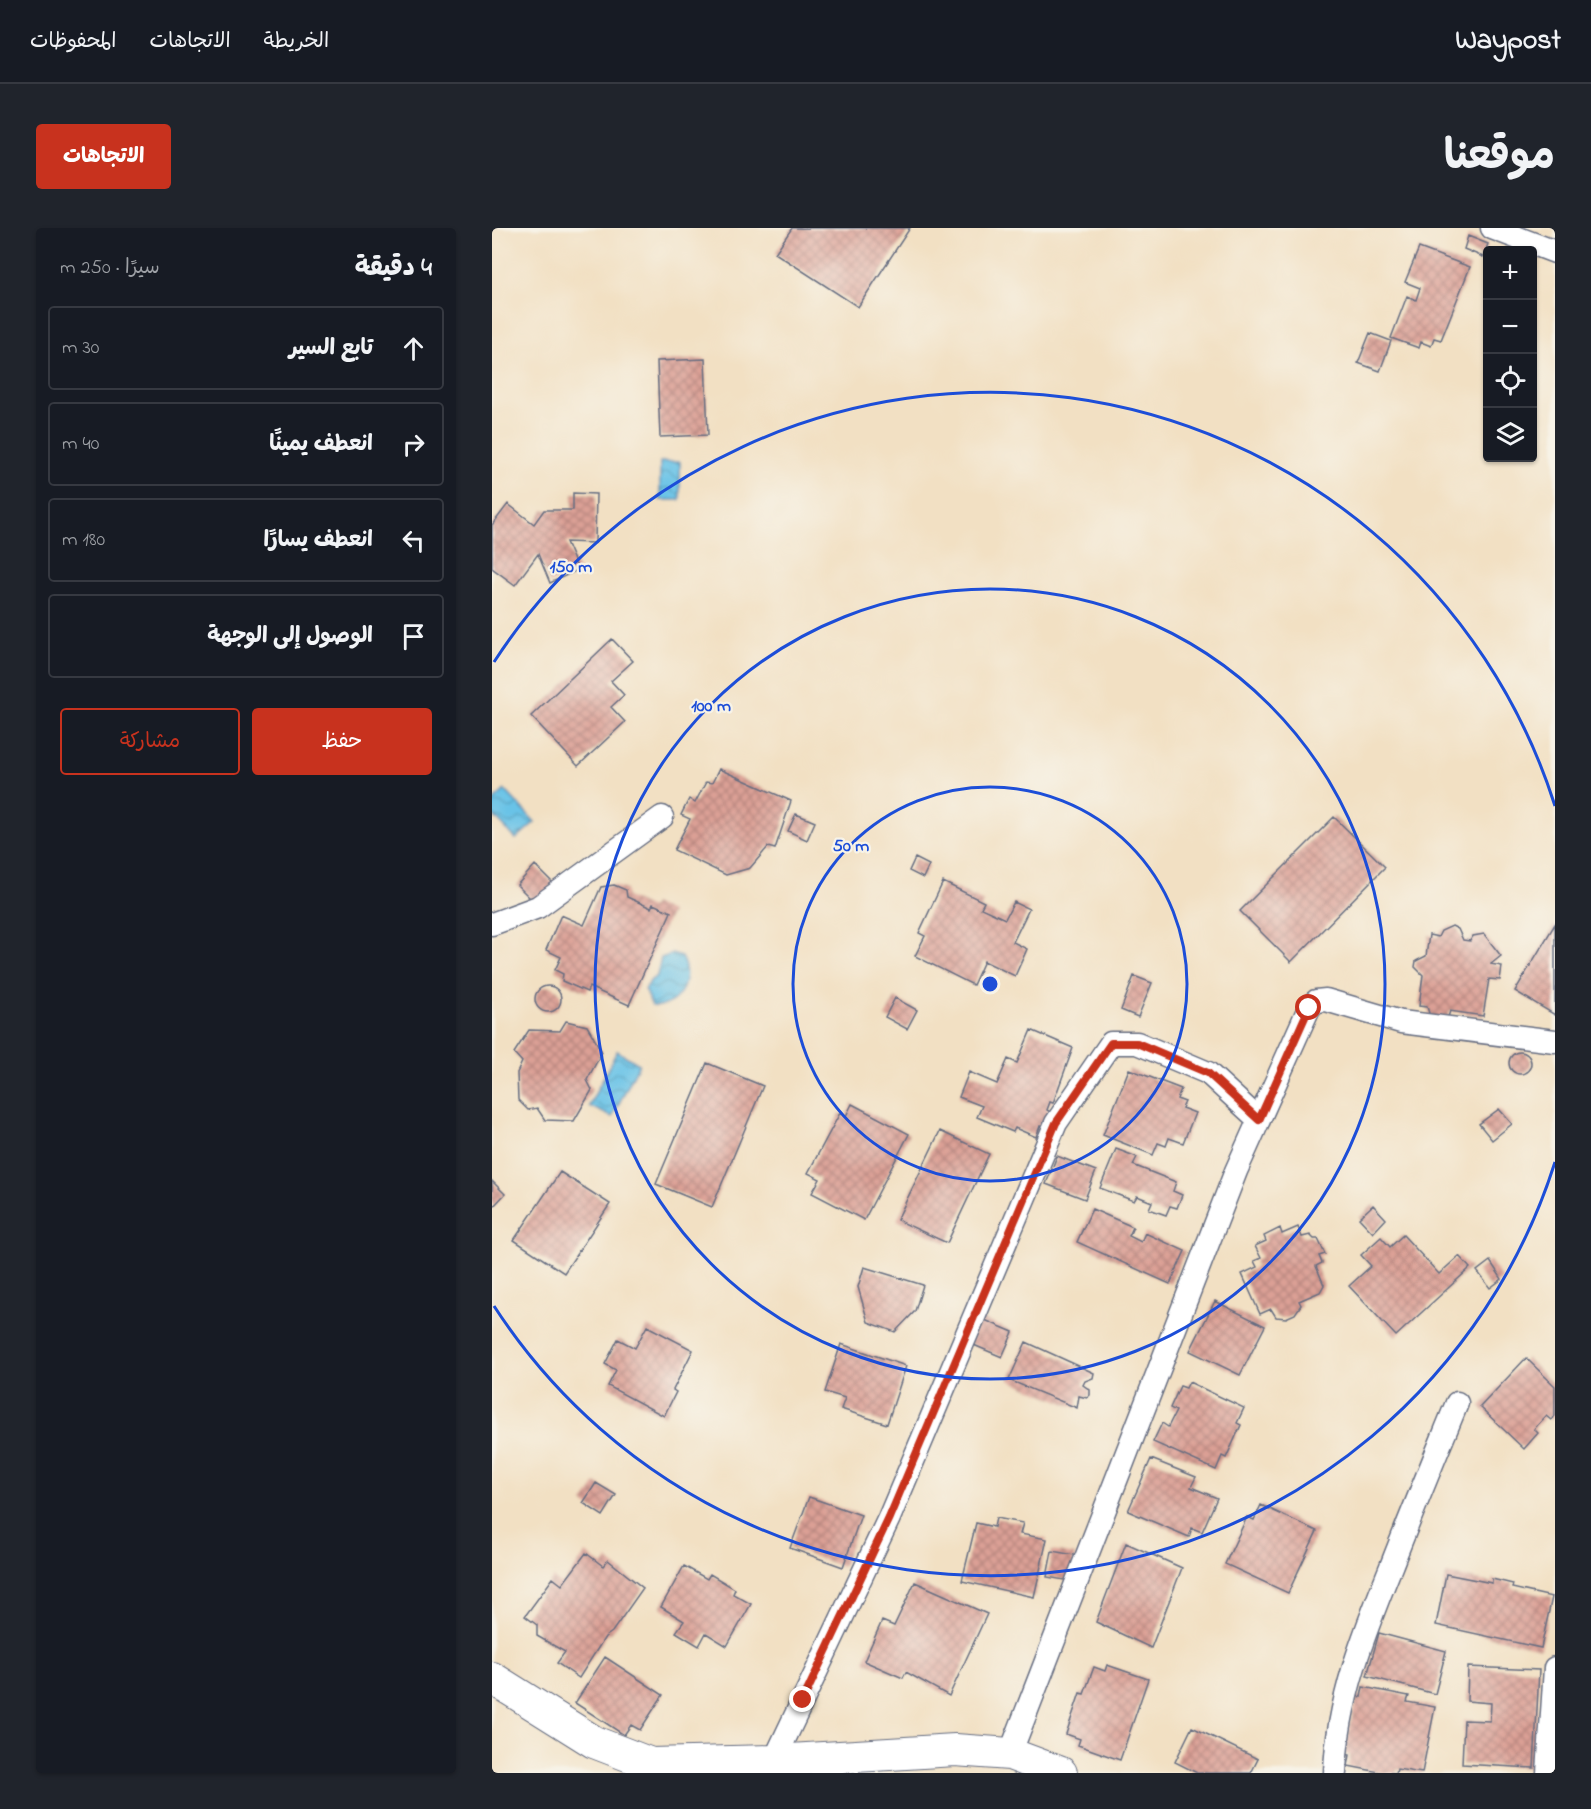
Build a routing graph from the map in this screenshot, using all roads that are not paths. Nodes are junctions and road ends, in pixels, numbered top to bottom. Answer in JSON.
{"nodes":[{"id":1,"x":1492,"y":228,"type":"edge"},
{"id":2,"x":1555,"y":252,"type":"edge"},
{"id":3,"x":662,"y":817,"type":"dead end"},
{"id":4,"x":492,"y":924,"type":"edge"},
{"id":5,"x":1555,"y":1041,"type":"edge"},
{"id":6,"x":1259,"y":1120,"type":"junction"},
{"id":7,"x":1457,"y":1403,"type":"dead end"},
{"id":8,"x":1555,"y":1668,"type":"edge"},
{"id":9,"x":492,"y":1678,"type":"edge"},
{"id":10,"x":1010,"y":1754,"type":"junction"},
{"id":11,"x":774,"y":1761,"type":"junction"},
{"id":12,"x":650,"y":1768,"type":"edge"},
{"id":13,"x":1061,"y":1773,"type":"edge"},
{"id":14,"x":1335,"y":1773,"type":"edge"},
{"id":15,"x":1548,"y":1773,"type":"edge"}],
"edges":[{"from":1,"to":2,"type":"street"},
{"from":3,"to":4,"type":"street"},
{"from":5,"to":6,"type":"street"},
{"from":6,"to":10,"type":"street"},
{"from":6,"to":11,"type":"street"},
{"from":7,"to":14,"type":"street"},
{"from":8,"to":15,"type":"street"},
{"from":9,"to":12,"type":"street"},
{"from":10,"to":11,"type":"street"},
{"from":10,"to":13,"type":"street"},
{"from":11,"to":12,"type":"street"}]}
